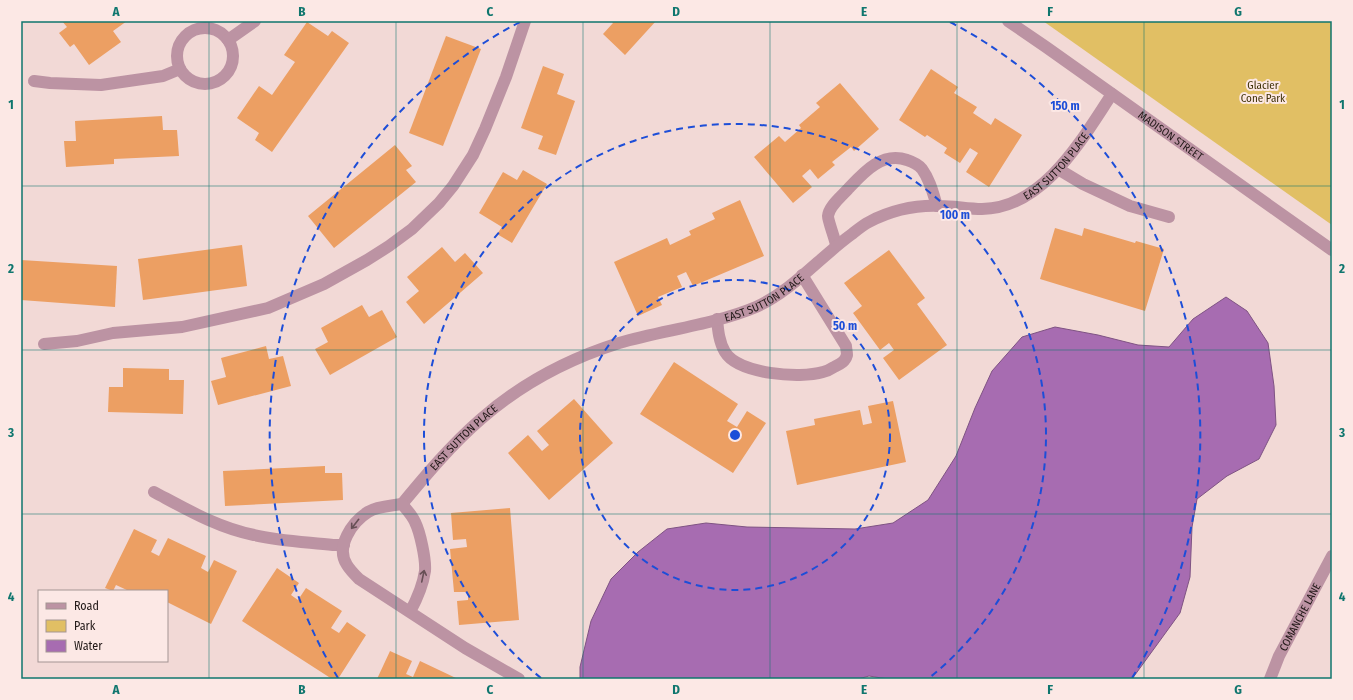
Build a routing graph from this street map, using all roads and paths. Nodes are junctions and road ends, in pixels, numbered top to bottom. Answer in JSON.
{"nodes":[{"id":1,"x":255,"y":21,"type":"edge"},
{"id":2,"x":525,"y":21,"type":"edge"},
{"id":3,"x":1008,"y":21,"type":"edge"},
{"id":4,"x":228,"y":40,"type":"junction"},
{"id":5,"x":180,"y":69,"type":"junction"},
{"id":6,"x":34,"y":80,"type":"dead end"},
{"id":7,"x":1112,"y":94,"type":"junction"},
{"id":8,"x":1058,"y":169,"type":"junction"},
{"id":9,"x":937,"y":206,"type":"junction"},
{"id":10,"x":1169,"y":217,"type":"dead end"},
{"id":11,"x":836,"y":245,"type":"junction"},
{"id":12,"x":1332,"y":250,"type":"edge"},
{"id":13,"x":802,"y":275,"type":"junction"},
{"id":14,"x":717,"y":319,"type":"junction"},
{"id":15,"x":44,"y":344,"type":"dead end"},
{"id":16,"x":154,"y":492,"type":"dead end"},
{"id":17,"x":402,"y":504,"type":"junction"},
{"id":18,"x":344,"y":544,"type":"junction"},
{"id":19,"x":1332,"y":556,"type":"edge"},
{"id":20,"x":410,"y":612,"type":"junction"},
{"id":21,"x":519,"y":679,"type":"edge"},
{"id":22,"x":1270,"y":679,"type":"edge"}],
"edges":[{"from":1,"to":4,"type":"street"},
{"from":2,"to":15,"type":"street"},
{"from":3,"to":7,"type":"street","name":"MADISON STREET"},
{"from":4,"to":5,"type":"street"},
{"from":4,"to":5,"type":"street"},
{"from":5,"to":6,"type":"street"},
{"from":7,"to":8,"type":"street","name":"EAST SUTTON PLACE"},
{"from":7,"to":12,"type":"street","name":"MADISON STREET"},
{"from":8,"to":9,"type":"street","name":"EAST SUTTON PLACE"},
{"from":8,"to":10,"type":"street"},
{"from":9,"to":11,"type":"street","name":"EAST SUTTON PLACE"},
{"from":9,"to":11,"type":"street"},
{"from":11,"to":13,"type":"street","name":"EAST SUTTON PLACE"},
{"from":13,"to":14,"type":"street","name":"EAST SUTTON PLACE"},
{"from":13,"to":14,"type":"street"},
{"from":14,"to":17,"type":"street","name":"EAST SUTTON PLACE"},
{"from":16,"to":18,"type":"street"},
{"from":17,"to":18,"type":"street","one_way":true},
{"from":20,"to":17,"type":"street","one_way":true},
{"from":18,"to":20,"type":"street"},
{"from":19,"to":22,"type":"street","name":"COMANCHE LANE"},
{"from":20,"to":21,"type":"street"}]}
